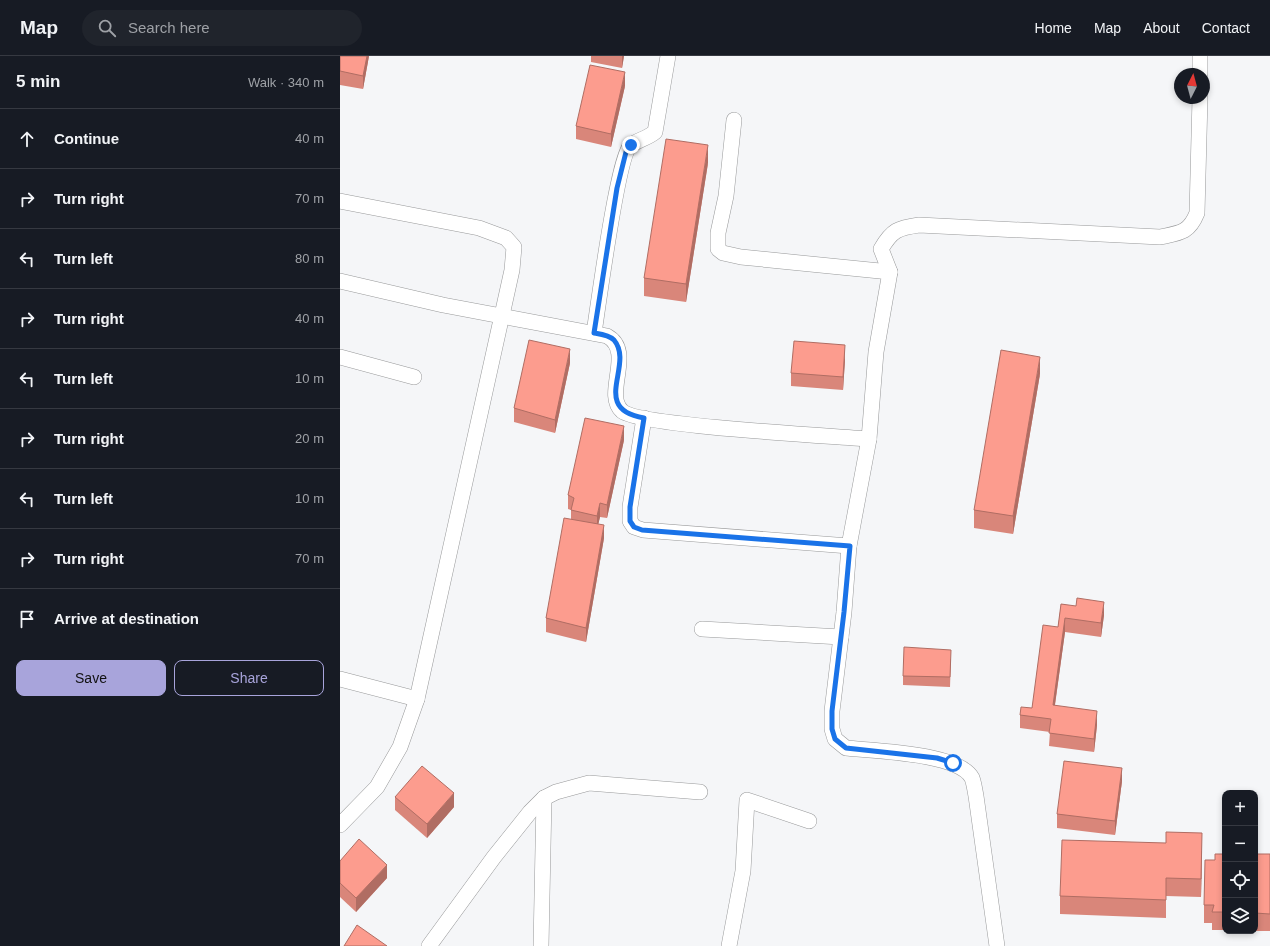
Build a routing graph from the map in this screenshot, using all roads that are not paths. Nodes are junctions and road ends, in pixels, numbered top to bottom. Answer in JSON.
{"nodes":[{"id":1,"x":668,"y":56,"type":"edge"},
{"id":2,"x":1200,"y":56,"type":"edge"},
{"id":3,"x":1200,"y":68,"type":"edge"},
{"id":4,"x":1200,"y":104,"type":"edge"},
{"id":5,"x":734,"y":120,"type":"dead end"},
{"id":6,"x":340,"y":201,"type":"edge"},
{"id":7,"x":890,"y":272,"type":"junction"},
{"id":8,"x":340,"y":281,"type":"edge"},
{"id":9,"x":502,"y":316,"type":"junction"},
{"id":10,"x":594,"y":333,"type":"junction"},
{"id":11,"x":340,"y":357,"type":"edge"},
{"id":12,"x":414,"y":377,"type":"dead end"},
{"id":13,"x":644,"y":418,"type":"junction"},
{"id":14,"x":868,"y":439,"type":"junction"},
{"id":15,"x":850,"y":546,"type":"junction"},
{"id":16,"x":702,"y":629,"type":"dead end"},
{"id":17,"x":841,"y":637,"type":"junction"},
{"id":18,"x":340,"y":678,"type":"edge"},
{"id":19,"x":417,"y":699,"type":"junction"},
{"id":20,"x":700,"y":792,"type":"dead end"},
{"id":21,"x":544,"y":798,"type":"junction"},
{"id":22,"x":809,"y":821,"type":"dead end"},
{"id":23,"x":340,"y":825,"type":"edge"},
{"id":24,"x":429,"y":946,"type":"edge"},
{"id":25,"x":541,"y":946,"type":"edge"},
{"id":26,"x":729,"y":946,"type":"edge"},
{"id":27,"x":997,"y":946,"type":"edge"}],
"edges":[{"from":1,"to":10,"type":"street"},
{"from":2,"to":3,"type":"street"},
{"from":4,"to":7,"type":"street"},
{"from":5,"to":7,"type":"street"},
{"from":6,"to":9,"type":"street"},
{"from":7,"to":14,"type":"street"},
{"from":8,"to":9,"type":"street"},
{"from":9,"to":10,"type":"street"},
{"from":9,"to":19,"type":"street"},
{"from":10,"to":13,"type":"street"},
{"from":11,"to":12,"type":"street"},
{"from":13,"to":14,"type":"street"},
{"from":13,"to":15,"type":"street"},
{"from":14,"to":15,"type":"street"},
{"from":15,"to":17,"type":"street"},
{"from":16,"to":17,"type":"street"},
{"from":17,"to":27,"type":"street"},
{"from":18,"to":19,"type":"street"},
{"from":19,"to":23,"type":"street"},
{"from":20,"to":21,"type":"street"},
{"from":21,"to":24,"type":"street"},
{"from":21,"to":25,"type":"street"},
{"from":22,"to":26,"type":"street"}]}
